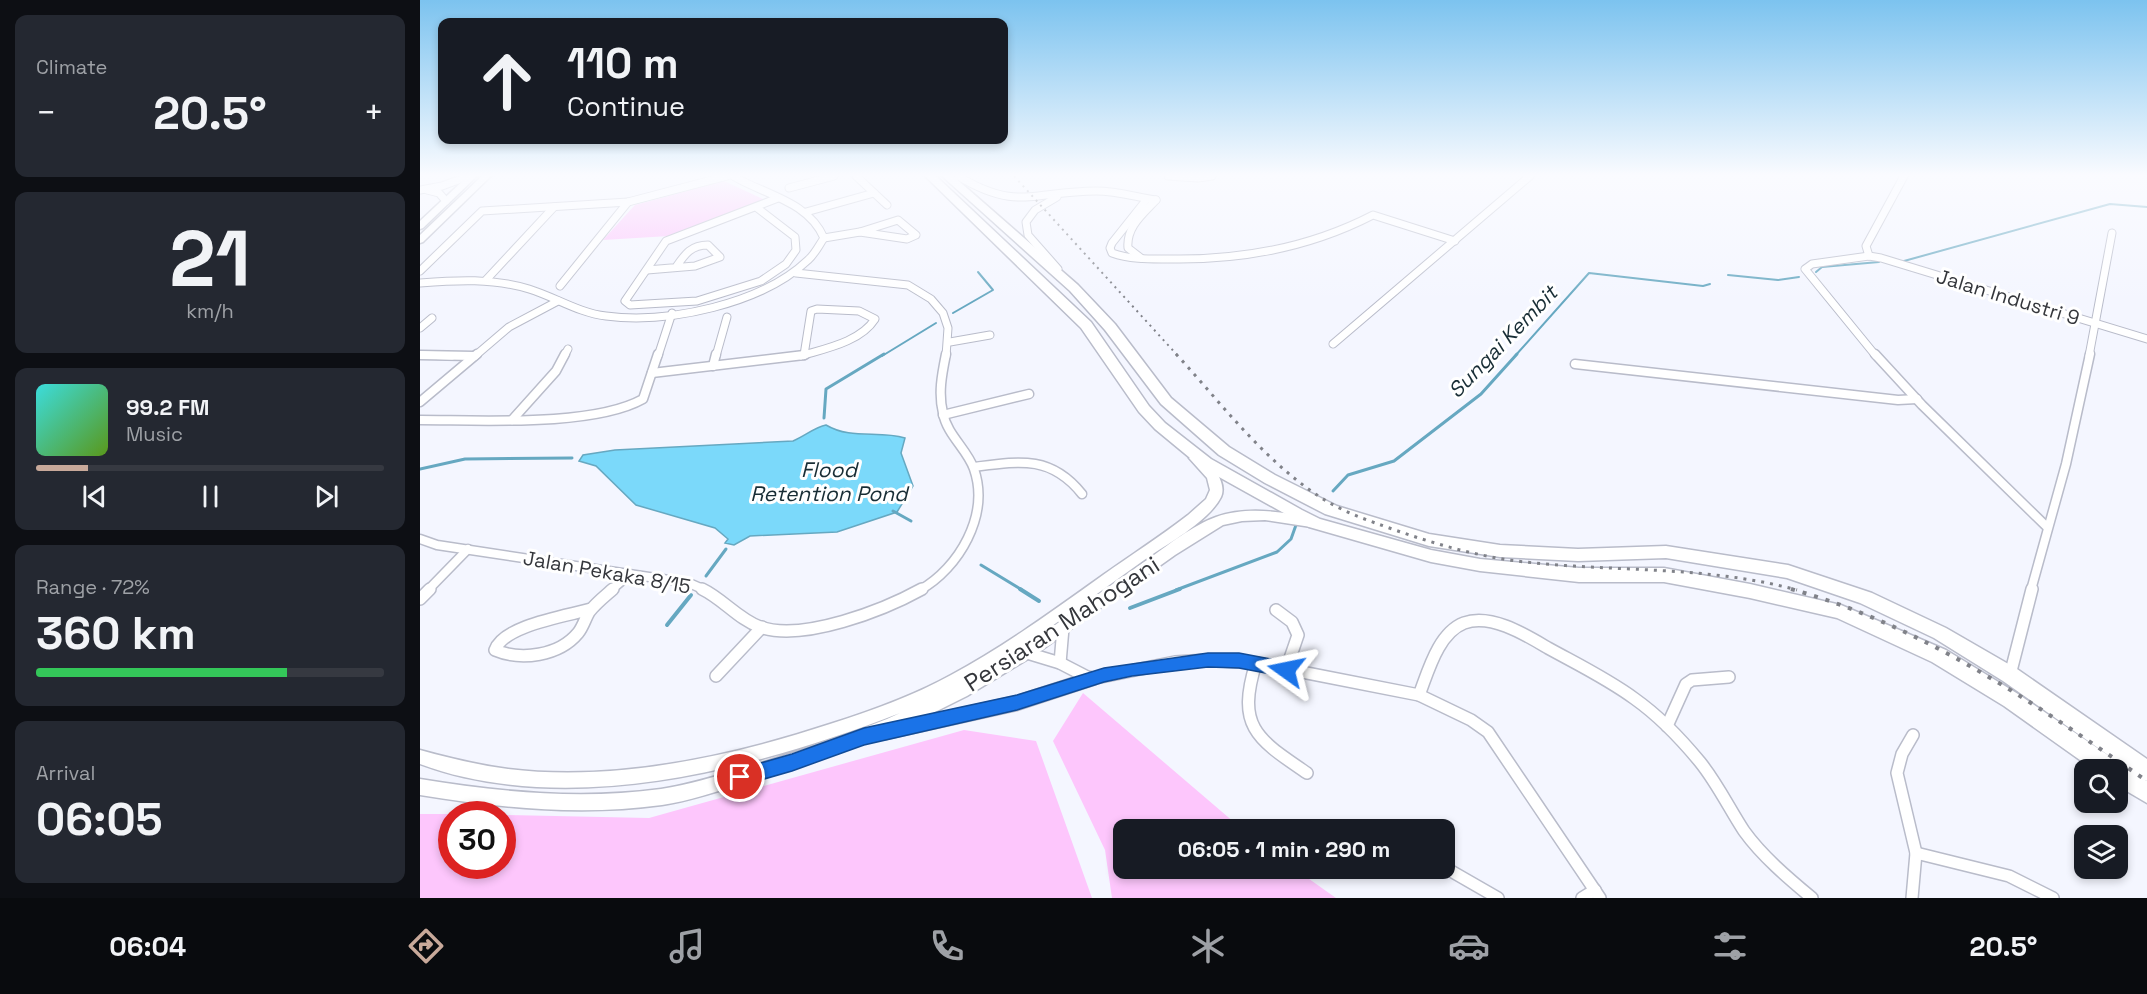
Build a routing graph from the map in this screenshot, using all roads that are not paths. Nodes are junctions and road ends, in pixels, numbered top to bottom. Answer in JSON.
{"nodes":[{"id":1,"x":443,"y":218,"type":"edge"},
{"id":2,"x":475,"y":218,"type":"edge"},
{"id":3,"x":544,"y":218,"type":"edge"},
{"id":4,"x":615,"y":218,"type":"edge"},
{"id":5,"x":727,"y":218,"type":"edge"},
{"id":6,"x":770,"y":218,"type":"edge"},
{"id":7,"x":812,"y":218,"type":"edge"},
{"id":8,"x":974,"y":218,"type":"edge"},
{"id":9,"x":995,"y":218,"type":"edge"},
{"id":10,"x":1029,"y":218,"type":"edge"},
{"id":11,"x":1133,"y":218,"type":"edge"},
{"id":12,"x":1141,"y":218,"type":"edge"},
{"id":13,"x":1368,"y":218,"type":"edge"},
{"id":14,"x":1382,"y":218,"type":"edge"},
{"id":15,"x":1482,"y":218,"type":"edge"},
{"id":16,"x":1881,"y":218,"type":"edge"},
{"id":17,"x":860,"y":232,"type":"junction"},
{"id":18,"x":2112,"y":233,"type":"dead end"},
{"id":19,"x":824,"y":238,"type":"junction"},
{"id":20,"x":420,"y":240,"type":"edge"},
{"id":21,"x":1455,"y":241,"type":"junction"},
{"id":22,"x":1869,"y":256,"type":"junction"},
{"id":23,"x":1141,"y":258,"type":"junction"},
{"id":24,"x":676,"y":267,"type":"junction"},
{"id":25,"x":647,"y":270,"type":"junction"},
{"id":26,"x":420,"y":271,"type":"edge"},
{"id":27,"x":796,"y":273,"type":"junction"},
{"id":28,"x":486,"y":280,"type":"junction"},
{"id":29,"x":420,"y":283,"type":"edge"},
{"id":30,"x":560,"y":286,"type":"dead end"},
{"id":31,"x":1074,"y":288,"type":"junction"},
{"id":32,"x":558,"y":301,"type":"junction"},
{"id":33,"x":672,"y":313,"type":"junction"},
{"id":34,"x":727,"y":317,"type":"dead end"},
{"id":35,"x":432,"y":318,"type":"dead end"},
{"id":36,"x":2096,"y":324,"type":"junction"},
{"id":37,"x":420,"y":328,"type":"edge"},
{"id":38,"x":990,"y":335,"type":"dead end"},
{"id":39,"x":2147,"y":339,"type":"edge"},
{"id":40,"x":950,"y":342,"type":"junction"},
{"id":41,"x":1333,"y":344,"type":"dead end"},
{"id":42,"x":568,"y":349,"type":"dead end"},
{"id":43,"x":420,"y":355,"type":"edge"},
{"id":44,"x":804,"y":355,"type":"junction"},
{"id":45,"x":474,"y":357,"type":"junction"},
{"id":46,"x":1575,"y":364,"type":"dead end"},
{"id":47,"x":713,"y":366,"type":"junction"},
{"id":48,"x":652,"y":373,"type":"junction"},
{"id":49,"x":1029,"y":394,"type":"dead end"},
{"id":50,"x":1917,"y":399,"type":"junction"},
{"id":51,"x":420,"y":402,"type":"edge"},
{"id":52,"x":943,"y":415,"type":"junction"},
{"id":53,"x":420,"y":420,"type":"edge"},
{"id":54,"x":512,"y":420,"type":"junction"},
{"id":55,"x":1183,"y":447,"type":"junction"},
{"id":56,"x":974,"y":467,"type":"junction"},
{"id":57,"x":1082,"y":494,"type":"dead end"},
{"id":58,"x":1315,"y":523,"type":"junction"},
{"id":59,"x":2047,"y":527,"type":"junction"},
{"id":60,"x":420,"y":539,"type":"edge"},
{"id":61,"x":468,"y":549,"type":"junction"},
{"id":62,"x":630,"y":574,"type":"junction"},
{"id":63,"x":420,"y":599,"type":"edge"},
{"id":64,"x":591,"y":609,"type":"junction"},
{"id":65,"x":1276,"y":610,"type":"dead end"},
{"id":66,"x":762,"y":627,"type":"junction"},
{"id":67,"x":1063,"y":628,"type":"junction"},
{"id":68,"x":1027,"y":653,"type":"junction"},
{"id":69,"x":998,"y":655,"type":"junction"},
{"id":70,"x":1060,"y":663,"type":"junction"},
{"id":71,"x":1256,"y":663,"type":"junction"},
{"id":72,"x":1286,"y":670,"type":"junction"},
{"id":73,"x":2010,"y":675,"type":"junction"},
{"id":74,"x":716,"y":676,"type":"dead end"},
{"id":75,"x":1729,"y":677,"type":"dead end"},
{"id":76,"x":1091,"y":679,"type":"junction"},
{"id":77,"x":1419,"y":695,"type":"junction"},
{"id":78,"x":1667,"y":726,"type":"junction"},
{"id":79,"x":1913,"y":735,"type":"dead end"},
{"id":80,"x":864,"y":736,"type":"junction"},
{"id":81,"x":420,"y":757,"type":"edge"},
{"id":82,"x":2096,"y":759,"type":"edge"},
{"id":83,"x":2147,"y":771,"type":"edge"},
{"id":84,"x":1307,"y":773,"type":"dead end"},
{"id":85,"x":2128,"y":781,"type":"edge"},
{"id":86,"x":420,"y":787,"type":"edge"},
{"id":87,"x":2147,"y":793,"type":"edge"},
{"id":88,"x":1916,"y":853,"type":"junction"},
{"id":89,"x":1455,"y":873,"type":"edge"},
{"id":90,"x":1598,"y":894,"type":"edge"},
{"id":91,"x":1498,"y":898,"type":"edge"},
{"id":92,"x":1582,"y":898,"type":"edge"},
{"id":93,"x":1812,"y":898,"type":"edge"},
{"id":94,"x":1912,"y":898,"type":"edge"},
{"id":95,"x":2054,"y":898,"type":"edge"}],
"edges":[{"from":1,"to":20,"type":"main road"},
{"from":2,"to":26,"type":"street"},
{"from":3,"to":28,"type":"street"},
{"from":4,"to":30,"type":"street"},
{"from":5,"to":25,"type":"street"},
{"from":6,"to":25,"type":"street"},
{"from":7,"to":19,"type":"street"},
{"from":8,"to":55,"type":"highway"},
{"from":9,"to":31,"type":"highway"},
{"from":10,"to":31,"type":"street"},
{"from":11,"to":23,"type":"street"},
{"from":12,"to":23,"type":"street"},
{"from":13,"to":23,"type":"street"},
{"from":14,"to":21,"type":"street"},
{"from":15,"to":21,"type":"street"},
{"from":16,"to":22,"type":"street"},
{"from":17,"to":17,"type":"street"},
{"from":17,"to":19,"type":"street"},
{"from":18,"to":36,"type":"street"},
{"from":19,"to":27,"type":"street"},
{"from":21,"to":41,"type":"street"},
{"from":22,"to":36,"type":"street","name":"Jalan Industri 9"},
{"from":22,"to":50,"type":"street"},
{"from":24,"to":24,"type":"street"},
{"from":24,"to":25,"type":"street"},
{"from":27,"to":33,"type":"street"},
{"from":27,"to":40,"type":"street","name":"Jalan Pekaka 8/15"},
{"from":28,"to":29,"type":"street"},
{"from":28,"to":32,"type":"street"},
{"from":31,"to":73,"type":"highway"},
{"from":32,"to":33,"type":"street"},
{"from":32,"to":45,"type":"street"},
{"from":33,"to":48,"type":"street"},
{"from":34,"to":47,"type":"street"},
{"from":35,"to":37,"type":"street"},
{"from":36,"to":39,"type":"street","name":"Jalan Industri 9"},
{"from":36,"to":59,"type":"street"},
{"from":38,"to":40,"type":"street"},
{"from":40,"to":52,"type":"street","name":"Jalan Pekaka 8/15"},
{"from":42,"to":54,"type":"street"},
{"from":43,"to":45,"type":"street"},
{"from":44,"to":44,"type":"street"},
{"from":44,"to":47,"type":"street"},
{"from":45,"to":51,"type":"street"},
{"from":46,"to":50,"type":"street"},
{"from":47,"to":48,"type":"street"},
{"from":48,"to":54,"type":"street"},
{"from":49,"to":52,"type":"street"},
{"from":50,"to":59,"type":"street"},
{"from":52,"to":56,"type":"street","name":"Jalan Pekaka 8/15"},
{"from":53,"to":54,"type":"street"},
{"from":55,"to":58,"type":"highway"},
{"from":55,"to":69,"type":"main road","name":"Persiaran Mahogani"},
{"from":56,"to":57,"type":"street"},
{"from":56,"to":66,"type":"street","name":"Jalan Pekaka 8/15"},
{"from":58,"to":67,"type":"main road","name":"Persiaran Mahogani"},
{"from":58,"to":82,"type":"highway"},
{"from":59,"to":73,"type":"street"},
{"from":60,"to":61,"type":"street","name":"Jalan Pekaka 8/15"},
{"from":61,"to":62,"type":"street","name":"Jalan Pekaka 8/15"},
{"from":61,"to":63,"type":"street"},
{"from":62,"to":64,"type":"street"},
{"from":62,"to":66,"type":"street","name":"Jalan Pekaka 8/15"},
{"from":64,"to":64,"type":"street"},
{"from":65,"to":72,"type":"street"},
{"from":66,"to":74,"type":"street"},
{"from":67,"to":68,"type":"main road","name":"Persiaran Mahogani"},
{"from":67,"to":70,"type":"street"},
{"from":68,"to":69,"type":"street"},
{"from":68,"to":70,"type":"street"},
{"from":68,"to":80,"type":"main road","name":"Persiaran Mahogani"},
{"from":69,"to":81,"type":"main road","name":"Persiaran Mahogani"},
{"from":70,"to":76,"type":"street"},
{"from":71,"to":72,"type":"street"},
{"from":71,"to":76,"type":"street"},
{"from":71,"to":84,"type":"street"},
{"from":72,"to":77,"type":"street"},
{"from":73,"to":83,"type":"highway"},
{"from":75,"to":78,"type":"street"},
{"from":76,"to":80,"type":"main road"},
{"from":77,"to":78,"type":"street"},
{"from":77,"to":90,"type":"street"},
{"from":78,"to":93,"type":"street"},
{"from":79,"to":88,"type":"street"},
{"from":80,"to":86,"type":"main road","name":"Persiaran Mahogani"},
{"from":85,"to":87,"type":"highway"},
{"from":88,"to":94,"type":"street"},
{"from":88,"to":95,"type":"street"},
{"from":89,"to":91,"type":"street"},
{"from":90,"to":92,"type":"street"}]}
